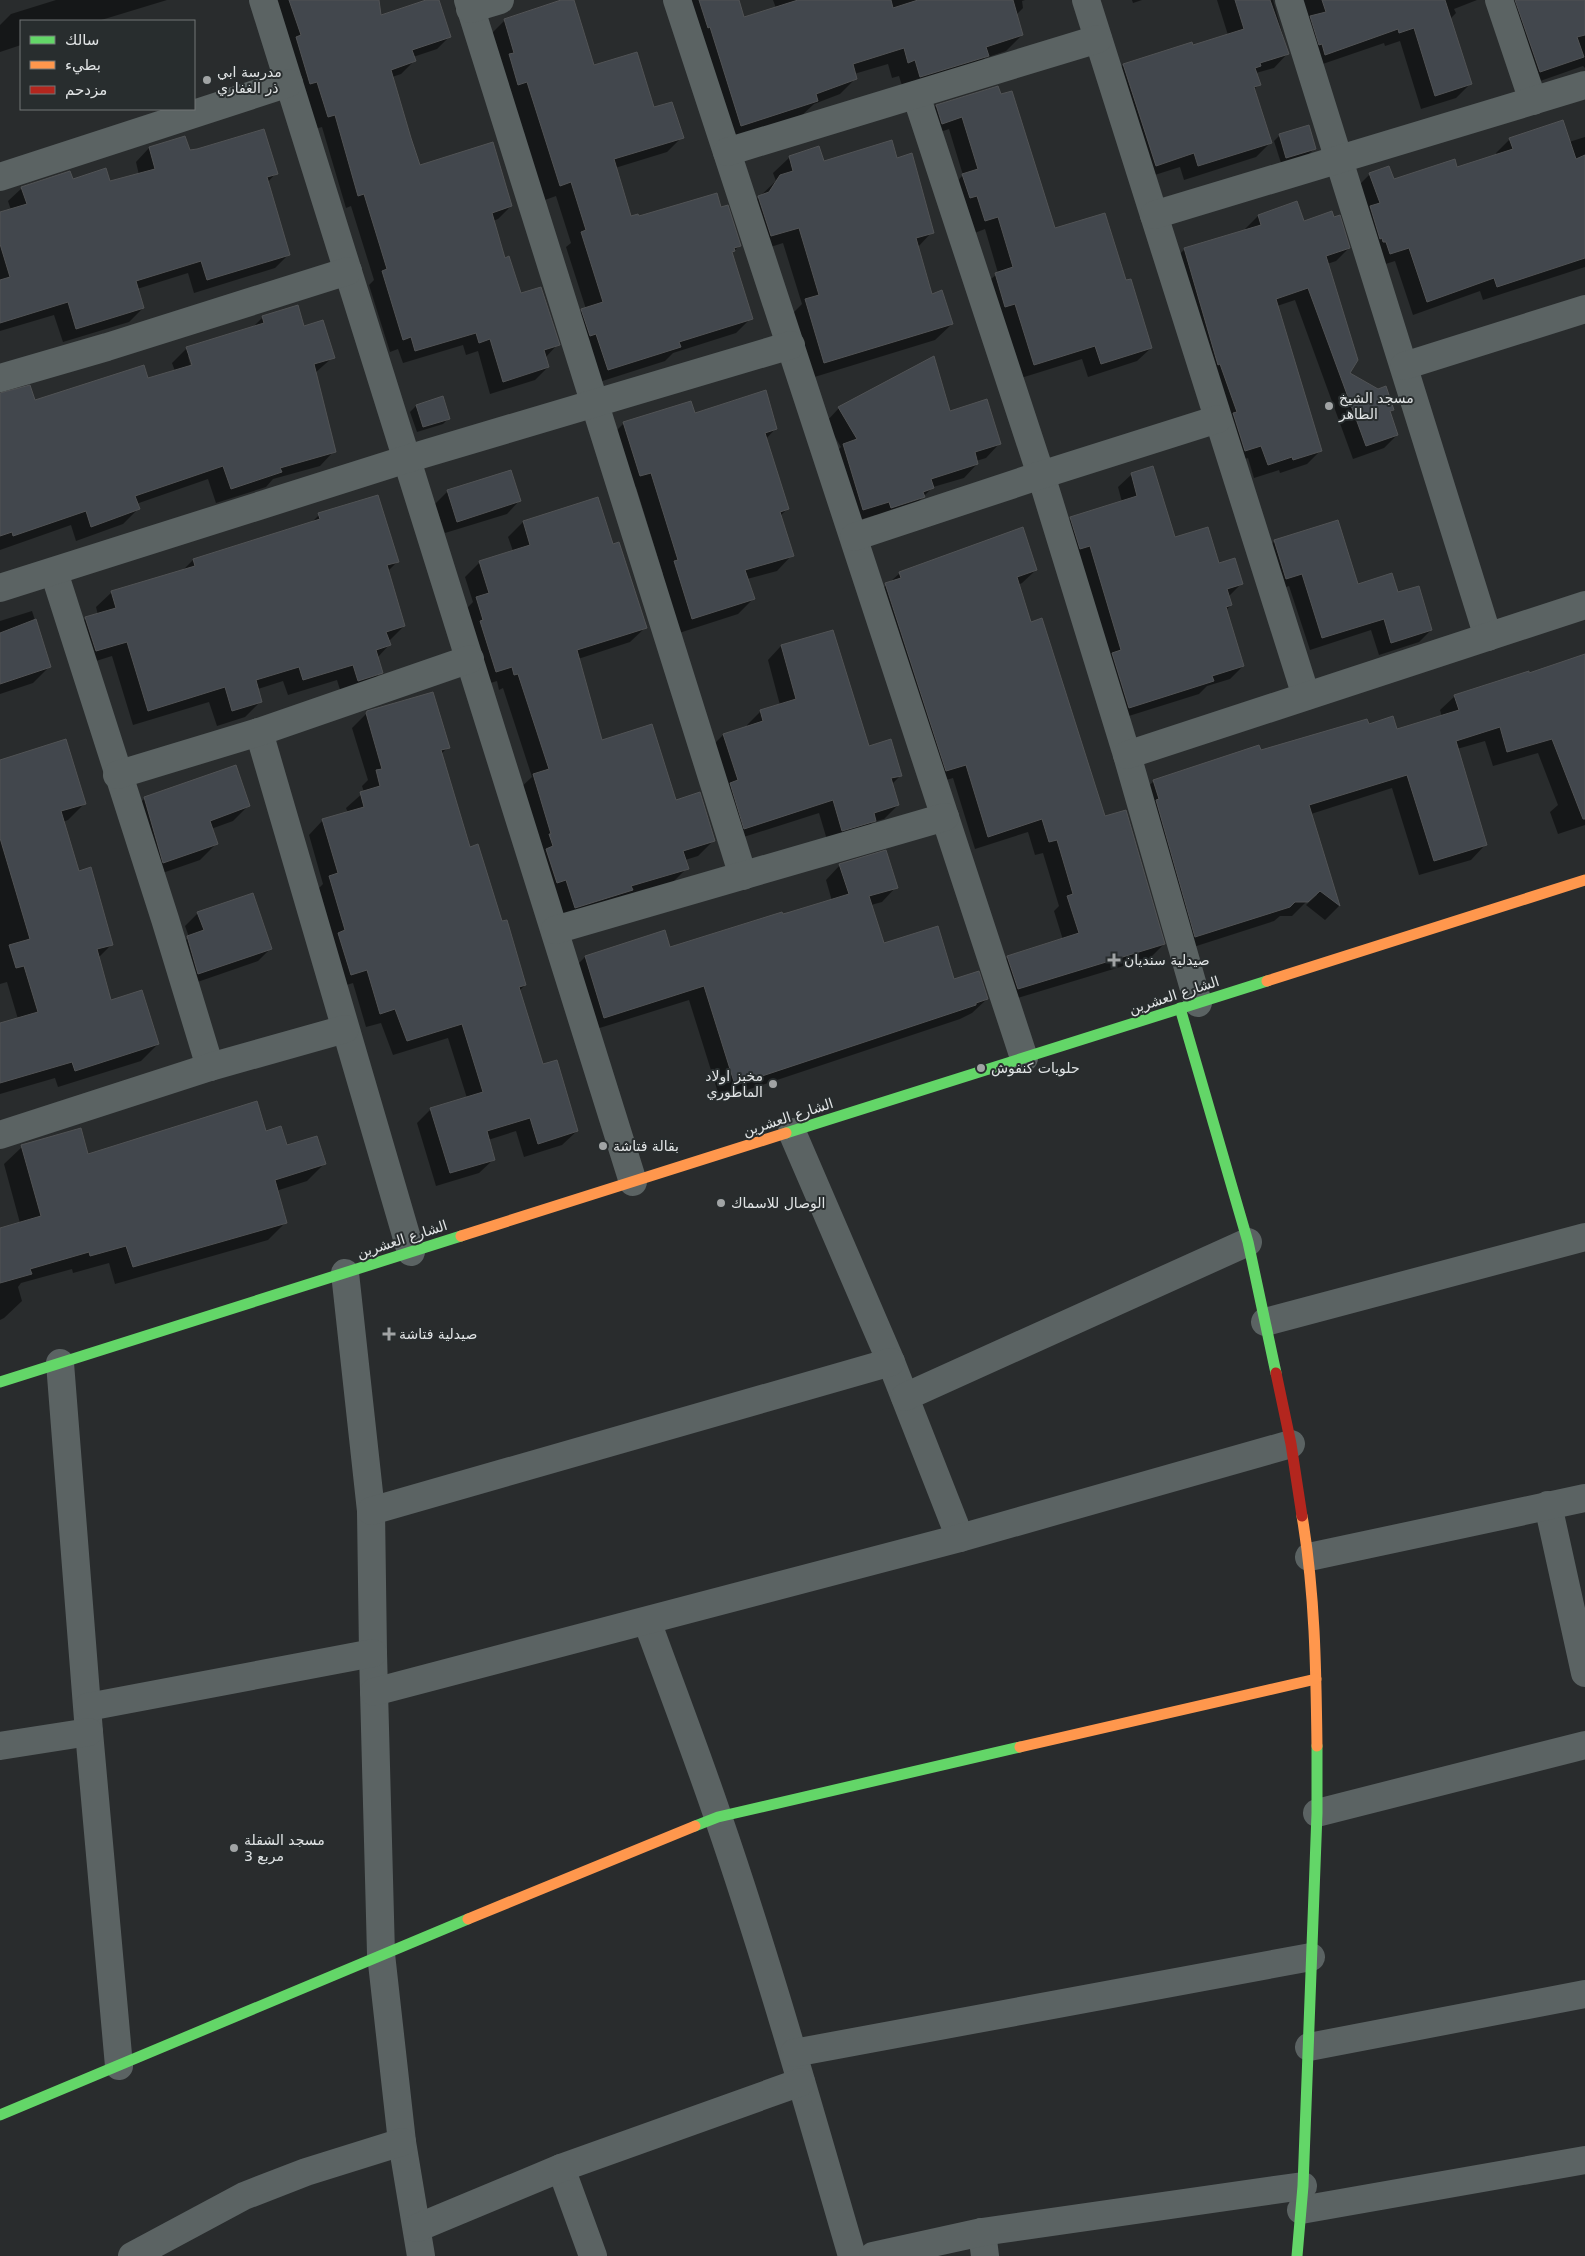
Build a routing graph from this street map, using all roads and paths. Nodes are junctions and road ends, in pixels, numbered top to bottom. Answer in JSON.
{"nodes":[{"id":1,"x":263,"y":0,"type":"edge"},
{"id":2,"x":500,"y":0,"type":"edge"},
{"id":3,"x":677,"y":0,"type":"edge"},
{"id":4,"x":1086,"y":0,"type":"edge"},
{"id":5,"x":1290,"y":0,"type":"edge"},
{"id":6,"x":1500,"y":0,"type":"edge"},
{"id":7,"x":469,"y":4,"type":"edge"},
{"id":8,"x":1098,"y":39,"type":"junction"},
{"id":9,"x":289,"y":83,"type":"junction"},
{"id":10,"x":1585,"y":86,"type":"edge"},
{"id":11,"x":916,"y":95,"type":"junction"},
{"id":12,"x":1533,"y":101,"type":"junction"},
{"id":13,"x":727,"y":152,"type":"junction"},
{"id":14,"x":1340,"y":160,"type":"junction"},
{"id":15,"x":0,"y":177,"type":"edge"},
{"id":16,"x":1154,"y":215,"type":"junction"},
{"id":17,"x":348,"y":271,"type":"junction"},
{"id":18,"x":1585,"y":309,"type":"edge"},
{"id":19,"x":791,"y":346,"type":"junction"},
{"id":20,"x":1404,"y":366,"type":"junction"},
{"id":21,"x":0,"y":378,"type":"edge"},
{"id":22,"x":594,"y":404,"type":"junction"},
{"id":23,"x":1218,"y":419,"type":"junction"},
{"id":24,"x":407,"y":459,"type":"junction"},
{"id":25,"x":1041,"y":475,"type":"junction"},
{"id":26,"x":854,"y":538,"type":"junction"},
{"id":27,"x":54,"y":572,"type":"junction"},
{"id":28,"x":0,"y":588,"type":"edge"},
{"id":29,"x":1585,"y":605,"type":"edge"},
{"id":30,"x":1488,"y":637,"type":"junction"},
{"id":31,"x":470,"y":659,"type":"junction"},
{"id":32,"x":1306,"y":696,"type":"junction"},
{"id":33,"x":259,"y":732,"type":"junction"},
{"id":34,"x":1127,"y":754,"type":"junction"},
{"id":35,"x":118,"y":775,"type":"junction"},
{"id":36,"x":945,"y":817,"type":"junction"},
{"id":37,"x":743,"y":876,"type":"junction"},
{"id":38,"x":1585,"y":880,"type":"edge"},
{"id":39,"x":555,"y":930,"type":"junction"},
{"id":40,"x":1189,"y":1006,"type":"junction"},
{"id":41,"x":345,"y":1029,"type":"junction"},
{"id":42,"x":1024,"y":1058,"type":"junction"},
{"id":43,"x":210,"y":1068,"type":"junction"},
{"id":44,"x":792,"y":1132,"type":"junction"},
{"id":45,"x":0,"y":1135,"type":"edge"},
{"id":46,"x":633,"y":1182,"type":"junction"},
{"id":47,"x":1585,"y":1237,"type":"edge"},
{"id":48,"x":1248,"y":1242,"type":"junction"},
{"id":49,"x":411,"y":1252,"type":"junction"},
{"id":50,"x":345,"y":1273,"type":"junction"},
{"id":51,"x":1265,"y":1322,"type":"junction"},
{"id":52,"x":891,"y":1362,"type":"junction"},
{"id":53,"x":60,"y":1363,"type":"junction"},
{"id":54,"x":0,"y":1382,"type":"edge"},
{"id":55,"x":905,"y":1397,"type":"junction"},
{"id":56,"x":1291,"y":1444,"type":"junction"},
{"id":57,"x":1585,"y":1498,"type":"edge"},
{"id":58,"x":1548,"y":1505,"type":"junction"},
{"id":59,"x":371,"y":1511,"type":"junction"},
{"id":60,"x":960,"y":1538,"type":"junction"},
{"id":61,"x":1308,"y":1558,"type":"junction"},
{"id":62,"x":647,"y":1621,"type":"junction"},
{"id":63,"x":372,"y":1653,"type":"junction"},
{"id":64,"x":1585,"y":1673,"type":"edge"},
{"id":65,"x":1316,"y":1679,"type":"junction"},
{"id":66,"x":374,"y":1692,"type":"junction"},
{"id":67,"x":89,"y":1719,"type":"junction"},
{"id":68,"x":1585,"y":1745,"type":"edge"},
{"id":69,"x":0,"y":1746,"type":"edge"},
{"id":70,"x":1318,"y":1813,"type":"junction"},
{"id":71,"x":718,"y":1817,"type":"junction"},
{"id":72,"x":381,"y":1954,"type":"junction"},
{"id":73,"x":1311,"y":1957,"type":"junction"},
{"id":74,"x":1585,"y":1994,"type":"edge"},
{"id":75,"x":1310,"y":2047,"type":"junction"},
{"id":76,"x":794,"y":2053,"type":"junction"},
{"id":77,"x":119,"y":2066,"type":"junction"},
{"id":78,"x":801,"y":2082,"type":"junction"},
{"id":79,"x":0,"y":2115,"type":"edge"},
{"id":80,"x":402,"y":2142,"type":"junction"},
{"id":81,"x":1585,"y":2160,"type":"edge"},
{"id":82,"x":560,"y":2168,"type":"junction"},
{"id":83,"x":1302,"y":2198,"type":"junction"},
{"id":84,"x":417,"y":2228,"type":"junction"},
{"id":85,"x":983,"y":2244,"type":"edge"},
{"id":86,"x":132,"y":2256,"type":"edge"},
{"id":87,"x":421,"y":2256,"type":"edge"},
{"id":88,"x":593,"y":2256,"type":"edge"},
{"id":89,"x":852,"y":2256,"type":"edge"},
{"id":90,"x":873,"y":2256,"type":"edge"},
{"id":91,"x":1297,"y":2256,"type":"edge"}],
"edges":[{"from":1,"to":9,"type":"street"},
{"from":2,"to":7,"type":"street"},
{"from":3,"to":13,"type":"street"},
{"from":4,"to":8,"type":"street"},
{"from":5,"to":14,"type":"street"},
{"from":6,"to":12,"type":"street"},
{"from":7,"to":22,"type":"street"},
{"from":8,"to":11,"type":"street"},
{"from":8,"to":16,"type":"street"},
{"from":9,"to":15,"type":"street"},
{"from":9,"to":17,"type":"street"},
{"from":10,"to":12,"type":"street"},
{"from":11,"to":13,"type":"street"},
{"from":11,"to":25,"type":"street"},
{"from":12,"to":14,"type":"street"},
{"from":13,"to":19,"type":"street"},
{"from":14,"to":16,"type":"street"},
{"from":14,"to":20,"type":"street"},
{"from":16,"to":23,"type":"street"},
{"from":17,"to":21,"type":"street"},
{"from":17,"to":24,"type":"street"},
{"from":18,"to":20,"type":"street"},
{"from":19,"to":22,"type":"street"},
{"from":19,"to":26,"type":"street"},
{"from":20,"to":30,"type":"street"},
{"from":22,"to":24,"type":"street"},
{"from":22,"to":37,"type":"street"},
{"from":23,"to":25,"type":"street"},
{"from":23,"to":32,"type":"street"},
{"from":24,"to":27,"type":"street"},
{"from":24,"to":31,"type":"street"},
{"from":25,"to":26,"type":"street"},
{"from":25,"to":34,"type":"street"},
{"from":26,"to":36,"type":"street"},
{"from":27,"to":28,"type":"street"},
{"from":27,"to":35,"type":"street"},
{"from":29,"to":30,"type":"street"},
{"from":30,"to":32,"type":"street"},
{"from":31,"to":33,"type":"street"},
{"from":31,"to":39,"type":"street"},
{"from":32,"to":34,"type":"street"},
{"from":33,"to":35,"type":"street"},
{"from":33,"to":41,"type":"street"},
{"from":34,"to":40,"type":"street"},
{"from":35,"to":43,"type":"street"},
{"from":36,"to":37,"type":"street"},
{"from":36,"to":42,"type":"street"},
{"from":37,"to":39,"type":"street"},
{"from":38,"to":40,"type":"street","name":"الشارع العشرين"},
{"from":39,"to":46,"type":"street"},
{"from":40,"to":42,"type":"street","name":"الشارع العشرين"},
{"from":40,"to":48,"type":"street"},
{"from":41,"to":43,"type":"street"},
{"from":41,"to":49,"type":"street"},
{"from":42,"to":44,"type":"street","name":"الشارع العشرين"},
{"from":43,"to":45,"type":"street"},
{"from":44,"to":46,"type":"street","name":"الشارع العشرين"},
{"from":44,"to":52,"type":"street"},
{"from":46,"to":49,"type":"street","name":"الشارع العشرين"},
{"from":47,"to":51,"type":"street"},
{"from":48,"to":51,"type":"street"},
{"from":48,"to":55,"type":"street"},
{"from":49,"to":50,"type":"street","name":"الشارع العشرين"},
{"from":50,"to":53,"type":"street","name":"الشارع العشرين"},
{"from":50,"to":59,"type":"street"},
{"from":51,"to":56,"type":"street"},
{"from":52,"to":55,"type":"street"},
{"from":52,"to":59,"type":"street"},
{"from":53,"to":54,"type":"street","name":"الشارع العشرين"},
{"from":53,"to":67,"type":"street"},
{"from":55,"to":60,"type":"street"},
{"from":56,"to":60,"type":"street"},
{"from":56,"to":61,"type":"street"},
{"from":57,"to":58,"type":"street"},
{"from":58,"to":61,"type":"street"},
{"from":58,"to":64,"type":"street"},
{"from":59,"to":63,"type":"street"},
{"from":60,"to":62,"type":"street"},
{"from":61,"to":65,"type":"street"},
{"from":62,"to":66,"type":"street"},
{"from":62,"to":71,"type":"street"},
{"from":63,"to":66,"type":"street"},
{"from":63,"to":67,"type":"street"},
{"from":65,"to":70,"type":"street"},
{"from":65,"to":71,"type":"street"},
{"from":66,"to":72,"type":"street"},
{"from":67,"to":69,"type":"street"},
{"from":67,"to":77,"type":"street"},
{"from":68,"to":70,"type":"street"},
{"from":70,"to":73,"type":"street"},
{"from":71,"to":72,"type":"street"},
{"from":71,"to":76,"type":"street"},
{"from":72,"to":77,"type":"street"},
{"from":72,"to":80,"type":"street"},
{"from":73,"to":75,"type":"street"},
{"from":73,"to":76,"type":"street"},
{"from":74,"to":75,"type":"street"},
{"from":75,"to":83,"type":"street"},
{"from":76,"to":78,"type":"street"},
{"from":77,"to":79,"type":"street"},
{"from":78,"to":82,"type":"street"},
{"from":78,"to":89,"type":"street"},
{"from":80,"to":84,"type":"street"},
{"from":80,"to":86,"type":"street"},
{"from":81,"to":83,"type":"street"},
{"from":82,"to":84,"type":"street"},
{"from":82,"to":88,"type":"street"},
{"from":83,"to":85,"type":"street"},
{"from":83,"to":91,"type":"street"},
{"from":84,"to":87,"type":"street"},
{"from":85,"to":90,"type":"street"}]}
